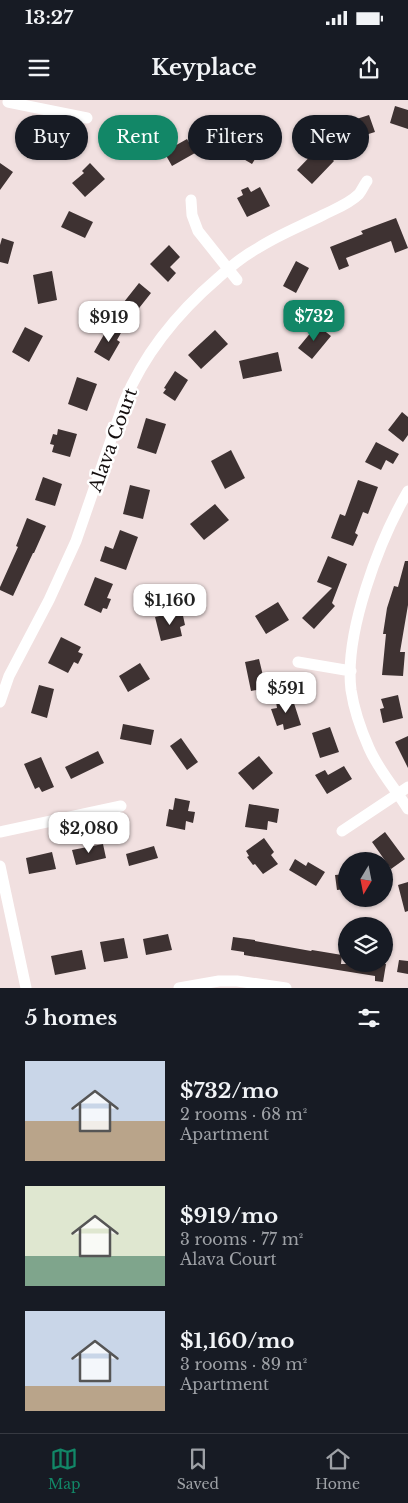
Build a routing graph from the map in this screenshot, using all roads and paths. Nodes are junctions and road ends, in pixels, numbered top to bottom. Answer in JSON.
{"nodes":[{"id":1,"x":5,"y":104,"type":"edge"},
{"id":2,"x":69,"y":115,"type":"edge"},
{"id":3,"x":367,"y":181,"type":"dead end"},
{"id":4,"x":191,"y":200,"type":"dead end"},
{"id":5,"x":228,"y":269,"type":"junction"},
{"id":6,"x":238,"y":280,"type":"dead end"},
{"id":7,"x":408,"y":491,"type":"edge"},
{"id":8,"x":298,"y":662,"type":"dead end"},
{"id":9,"x":351,"y":671,"type":"junction"},
{"id":10,"x":0,"y":702,"type":"edge"},
{"id":11,"x":403,"y":790,"type":"edge"},
{"id":12,"x":121,"y":806,"type":"dead end"},
{"id":13,"x":408,"y":809,"type":"edge"},
{"id":14,"x":342,"y":831,"type":"dead end"},
{"id":15,"x":0,"y":832,"type":"edge"},
{"id":16,"x":0,"y":866,"type":"edge"},
{"id":17,"x":26,"y":988,"type":"edge"},
{"id":18,"x":179,"y":988,"type":"edge"},
{"id":19,"x":286,"y":988,"type":"edge"}],
"edges":[{"from":1,"to":2,"type":"street"},
{"from":3,"to":5,"type":"street","name":"Alava Court"},
{"from":4,"to":5,"type":"street"},
{"from":5,"to":6,"type":"street"},
{"from":5,"to":10,"type":"street","name":"Alava Court"},
{"from":7,"to":9,"type":"street"},
{"from":8,"to":9,"type":"street"},
{"from":9,"to":11,"type":"street"},
{"from":11,"to":13,"type":"street"},
{"from":11,"to":14,"type":"street"},
{"from":12,"to":15,"type":"street"},
{"from":16,"to":17,"type":"street"},
{"from":18,"to":19,"type":"street"}]}
